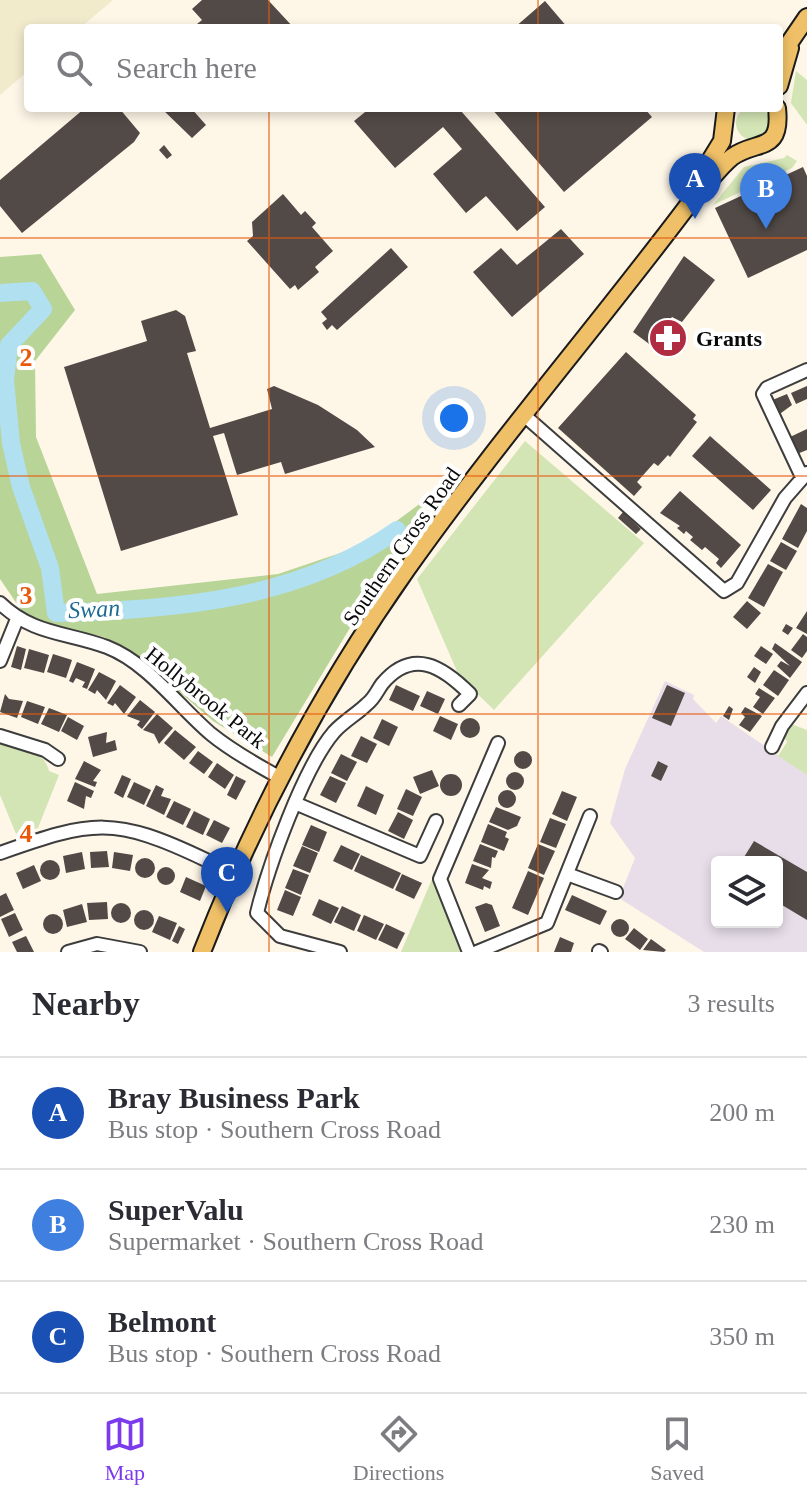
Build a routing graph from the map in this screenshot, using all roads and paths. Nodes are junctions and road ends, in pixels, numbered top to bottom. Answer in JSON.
{"nodes":[{"id":1,"x":807,"y":17,"type":"edge"},
{"id":2,"x":785,"y":52,"type":"edge"},
{"id":3,"x":726,"y":112,"type":"edge"},
{"id":4,"x":777,"y":112,"type":"edge"},
{"id":5,"x":724,"y":130,"type":"junction"},
{"id":6,"x":747,"y":149,"type":"junction"},
{"id":7,"x":692,"y":200,"type":"junction"},
{"id":8,"x":807,"y":370,"type":"edge"},
{"id":9,"x":525,"y":416,"type":"junction"},
{"id":10,"x":804,"y":475,"type":"edge"},
{"id":11,"x":0,"y":603,"type":"edge"},
{"id":12,"x":17,"y":619,"type":"junction"},
{"id":13,"x":0,"y":661,"type":"edge"},
{"id":14,"x":807,"y":693,"type":"edge"},
{"id":15,"x":459,"y":705,"type":"dead end"},
{"id":16,"x":0,"y":736,"type":"edge"},
{"id":17,"x":498,"y":743,"type":"dead end"},
{"id":18,"x":772,"y":747,"type":"dead end"},
{"id":19,"x":58,"y":759,"type":"dead end"},
{"id":20,"x":279,"y":777,"type":"junction"},
{"id":21,"x":297,"y":804,"type":"junction"},
{"id":22,"x":590,"y":816,"type":"dead end"},
{"id":23,"x":436,"y":821,"type":"dead end"},
{"id":24,"x":0,"y":853,"type":"edge"},
{"id":25,"x":206,"y":860,"type":"dead end"},
{"id":26,"x":567,"y":874,"type":"junction"},
{"id":27,"x":616,"y":892,"type":"dead end"},
{"id":28,"x":111,"y":948,"type":"edge"},
{"id":29,"x":68,"y":952,"type":"edge"},
{"id":30,"x":140,"y":952,"type":"edge"},
{"id":31,"x":203,"y":952,"type":"edge"},
{"id":32,"x":340,"y":952,"type":"edge"},
{"id":33,"x":469,"y":952,"type":"edge"},
{"id":34,"x":477,"y":952,"type":"edge"}],
"edges":[{"from":1,"to":2,"type":"main road"},
{"from":3,"to":5,"type":"main road","name":"Southern Cross Road"},
{"from":4,"to":6,"type":"main road","name":"Southern Cross Road"},
{"from":5,"to":6,"type":"main road"},
{"from":5,"to":7,"type":"main road","name":"Southern Cross Road"},
{"from":6,"to":7,"type":"main road","name":"Southern Cross Road"},
{"from":7,"to":9,"type":"main road","name":"Southern Cross Road"},
{"from":8,"to":10,"type":"street"},
{"from":9,"to":10,"type":"street"},
{"from":9,"to":20,"type":"main road","name":"Southern Cross Road"},
{"from":11,"to":12,"type":"street","name":"Hollybrook Park"},
{"from":12,"to":13,"type":"street"},
{"from":12,"to":20,"type":"street","name":"Hollybrook Park"},
{"from":14,"to":18,"type":"street"},
{"from":15,"to":21,"type":"street"},
{"from":16,"to":19,"type":"street"},
{"from":17,"to":33,"type":"street"},
{"from":20,"to":31,"type":"main road","name":"Southern Cross Road"},
{"from":21,"to":23,"type":"street"},
{"from":21,"to":32,"type":"street"},
{"from":22,"to":26,"type":"street"},
{"from":24,"to":25,"type":"street"},
{"from":26,"to":27,"type":"street"},
{"from":26,"to":34,"type":"street"},
{"from":28,"to":29,"type":"street"},
{"from":28,"to":30,"type":"street"}]}
